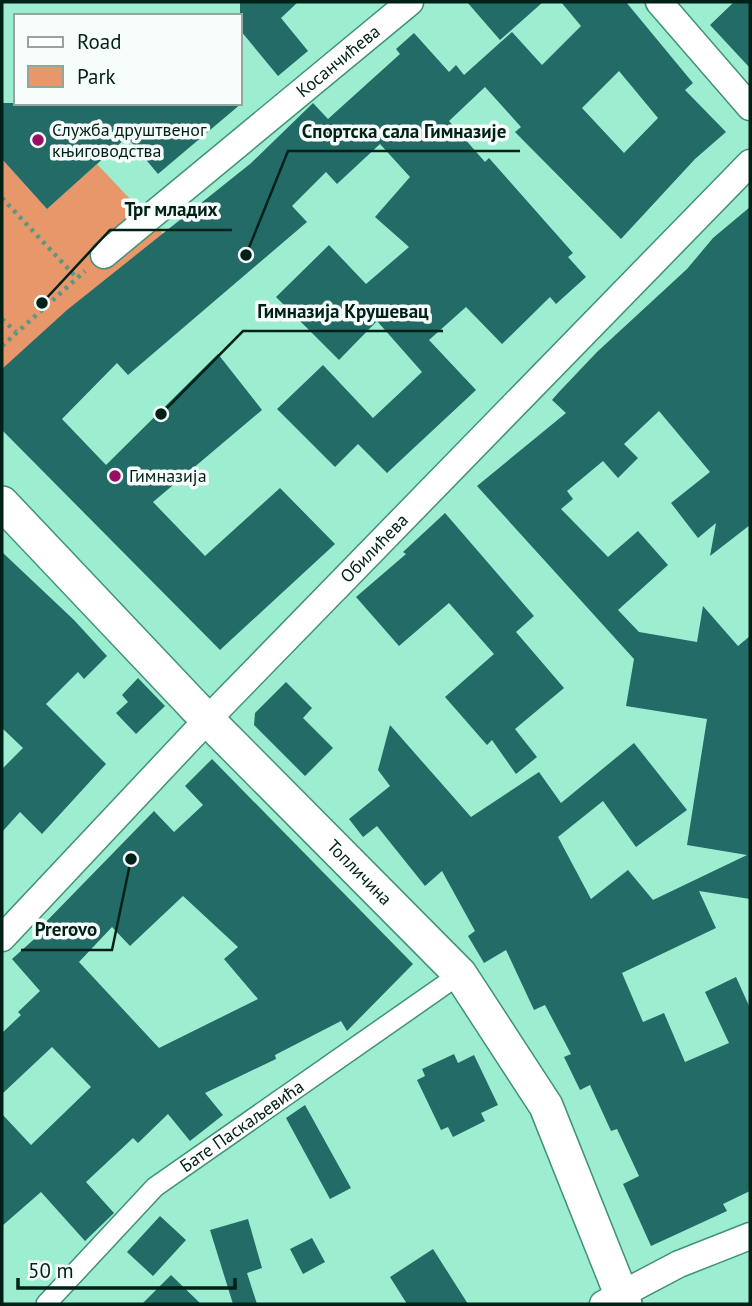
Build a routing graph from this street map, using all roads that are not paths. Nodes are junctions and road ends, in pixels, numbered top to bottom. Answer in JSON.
{"nodes":[{"id":1,"x":410,"y":2,"type":"edge"},
{"id":2,"x":659,"y":2,"type":"edge"},
{"id":3,"x":750,"y":107,"type":"edge"},
{"id":4,"x":750,"y":163,"type":"edge"},
{"id":5,"x":104,"y":255,"type":"road end"},
{"id":6,"x":2,"y":503,"type":"edge"},
{"id":7,"x":208,"y":719,"type":"junction"},
{"id":8,"x":2,"y":938,"type":"edge"},
{"id":9,"x":460,"y":974,"type":"junction"},
{"id":10,"x":750,"y":1236,"type":"edge"},
{"id":11,"x":616,"y":1301,"type":"edge"},
{"id":12,"x":46,"y":1304,"type":"edge"}],
"edges":[{"from":1,"to":5,"type":"street","name":"Косанчићева"},
{"from":2,"to":3,"type":"street"},
{"from":4,"to":7,"type":"street","name":"Обилићева"},
{"from":6,"to":7,"type":"street","name":"Топличина"},
{"from":7,"to":8,"type":"street","name":"Обилићева"},
{"from":7,"to":9,"type":"street","name":"Топличина"},
{"from":9,"to":11,"type":"street","name":"Топличина"},
{"from":9,"to":12,"type":"street","name":"Бате Паскаљевића"},
{"from":10,"to":11,"type":"street"}]}
